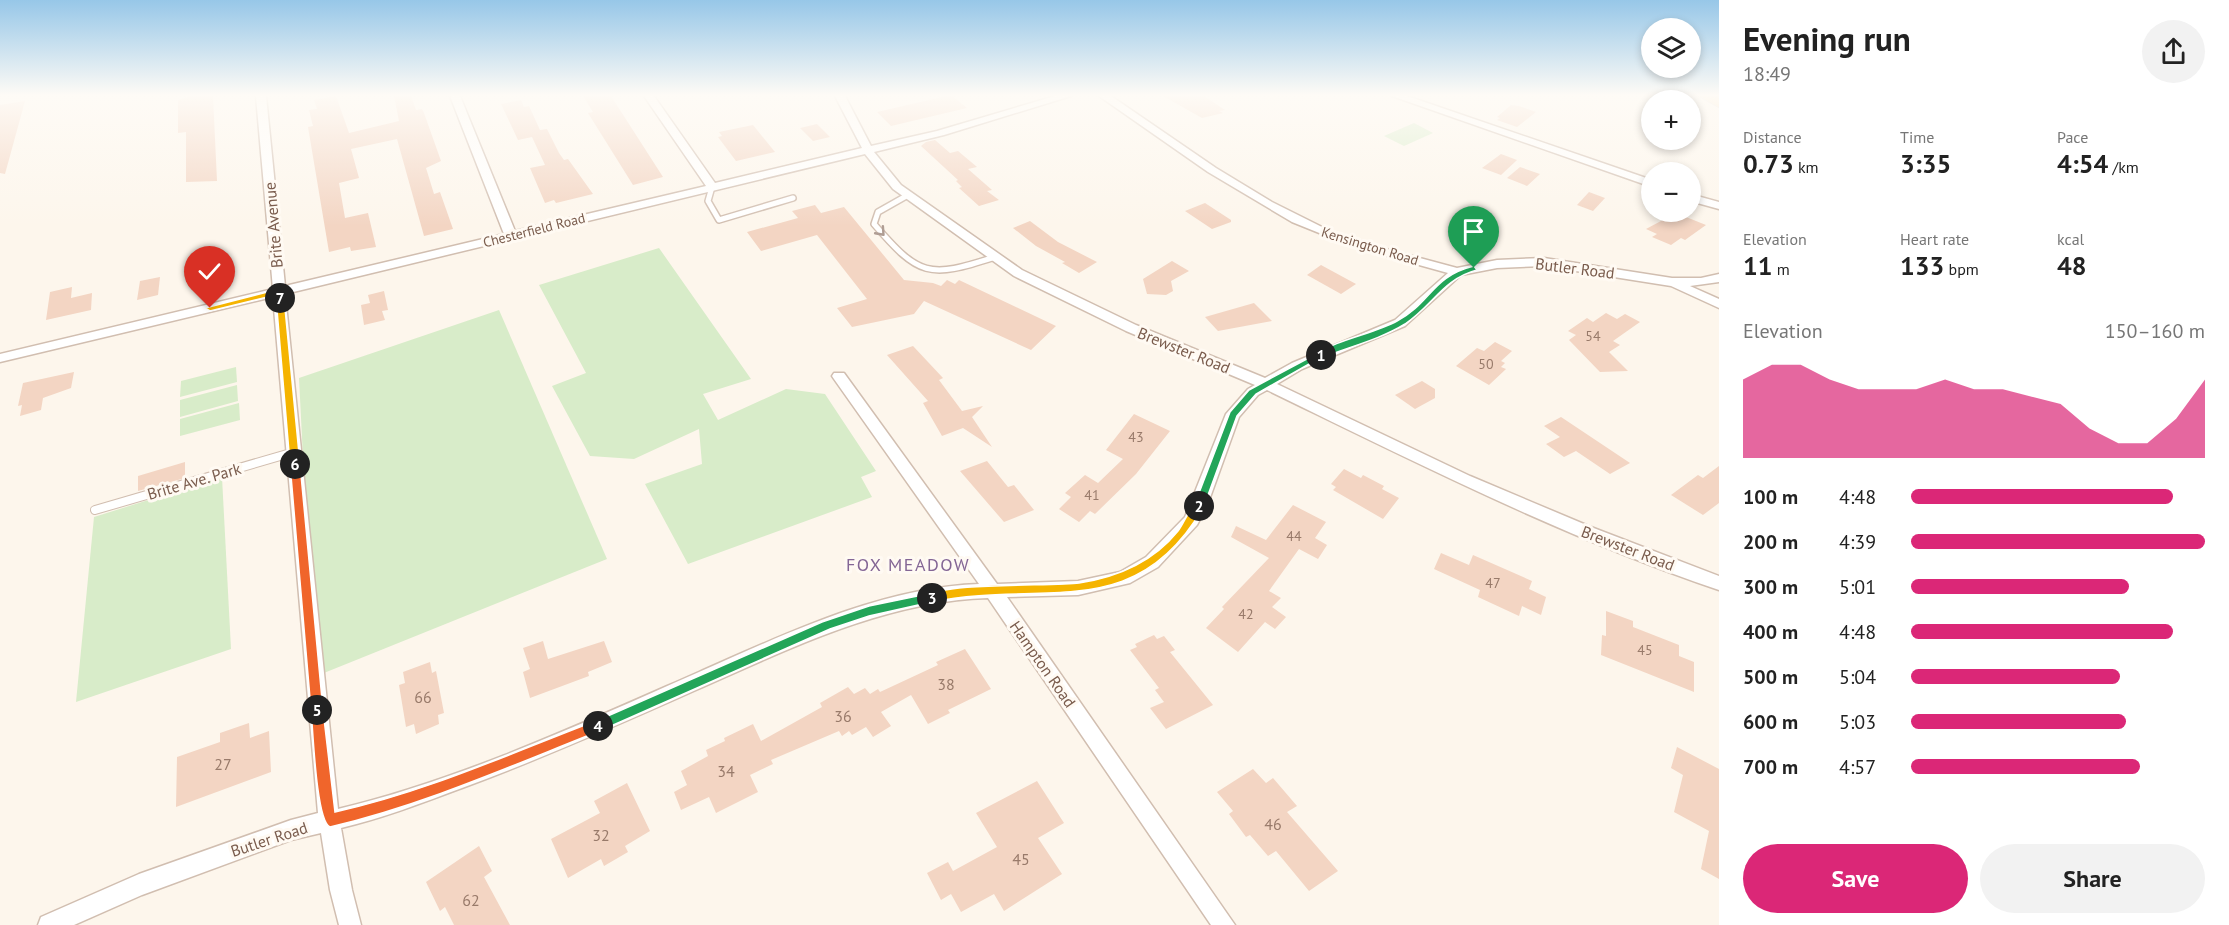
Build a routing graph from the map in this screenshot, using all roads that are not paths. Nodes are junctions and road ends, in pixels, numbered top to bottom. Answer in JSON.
{"nodes":[{"id":1,"x":265,"y":139,"type":"edge"},
{"id":2,"x":472,"y":139,"type":"edge"},
{"id":3,"x":679,"y":139,"type":"edge"},
{"id":4,"x":862,"y":139,"type":"edge"},
{"id":5,"x":913,"y":139,"type":"edge"},
{"id":6,"x":1169,"y":139,"type":"edge"},
{"id":7,"x":1522,"y":139,"type":"edge"},
{"id":8,"x":868,"y":150,"type":"junction"},
{"id":9,"x":1641,"y":180,"type":"edge"},
{"id":10,"x":712,"y":187,"type":"junction"},
{"id":11,"x":908,"y":195,"type":"junction"},
{"id":12,"x":794,"y":198,"type":"dead end"},
{"id":13,"x":1701,"y":200,"type":"edge"},
{"id":14,"x":1719,"y":206,"type":"edge"},
{"id":15,"x":511,"y":236,"type":"junction"},
{"id":16,"x":995,"y":257,"type":"junction"},
{"id":17,"x":1457,"y":272,"type":"junction"},
{"id":18,"x":1719,"y":278,"type":"edge"},
{"id":19,"x":1672,"y":282,"type":"junction"},
{"id":20,"x":279,"y":291,"type":"junction"},
{"id":21,"x":1719,"y":304,"type":"edge"},
{"id":22,"x":0,"y":358,"type":"edge"},
{"id":23,"x":839,"y":376,"type":"dead end"},
{"id":24,"x":1266,"y":384,"type":"junction"},
{"id":25,"x":294,"y":452,"type":"junction"},
{"id":26,"x":95,"y":510,"type":"dead end"},
{"id":27,"x":1719,"y":583,"type":"edge"},
{"id":28,"x":993,"y":592,"type":"junction"},
{"id":29,"x":330,"y":820,"type":"junction"},
{"id":30,"x":49,"y":925,"type":"edge"},
{"id":31,"x":350,"y":925,"type":"edge"},
{"id":32,"x":1224,"y":925,"type":"edge"}],
"edges":[{"from":1,"to":20,"type":"street","name":"Brite Avenue"},
{"from":2,"to":15,"type":"street"},
{"from":3,"to":10,"type":"street"},
{"from":4,"to":8,"type":"street","name":"Brewster Road"},
{"from":5,"to":8,"type":"street","name":"Chesterfield Road"},
{"from":6,"to":17,"type":"street","name":"Kensington Road"},
{"from":7,"to":9,"type":"street"},
{"from":8,"to":10,"type":"street","name":"Chesterfield Road"},
{"from":8,"to":11,"type":"street","name":"Brewster Road"},
{"from":10,"to":12,"type":"lane"},
{"from":10,"to":15,"type":"street","name":"Chesterfield Road"},
{"from":11,"to":16,"type":"street","name":"Brewster Road"},
{"from":11,"to":16,"type":"lane","one_way":true},
{"from":13,"to":14,"type":"street"},
{"from":15,"to":20,"type":"street","name":"Chesterfield Road"},
{"from":16,"to":24,"type":"street","name":"Brewster Road"},
{"from":17,"to":19,"type":"street","name":"Butler Road"},
{"from":17,"to":24,"type":"street","name":"Butler Road"},
{"from":18,"to":19,"type":"street","name":"Butler Road"},
{"from":19,"to":21,"type":"street"},
{"from":20,"to":22,"type":"street","name":"Chesterfield Road"},
{"from":20,"to":25,"type":"street","name":"Brite Avenue"},
{"from":23,"to":28,"type":"street","name":"Hampton Road"},
{"from":24,"to":27,"type":"street","name":"Brewster Road"},
{"from":24,"to":28,"type":"street","name":"Butler Road"},
{"from":25,"to":26,"type":"lane","name":"Brite Ave. Park"},
{"from":25,"to":29,"type":"street","name":"Brite Avenue"},
{"from":28,"to":29,"type":"street","name":"Butler Road"},
{"from":28,"to":32,"type":"street","name":"Hampton Road"},
{"from":29,"to":30,"type":"street","name":"Butler Road"},
{"from":29,"to":31,"type":"street","name":"Brite Avenue"}]}
